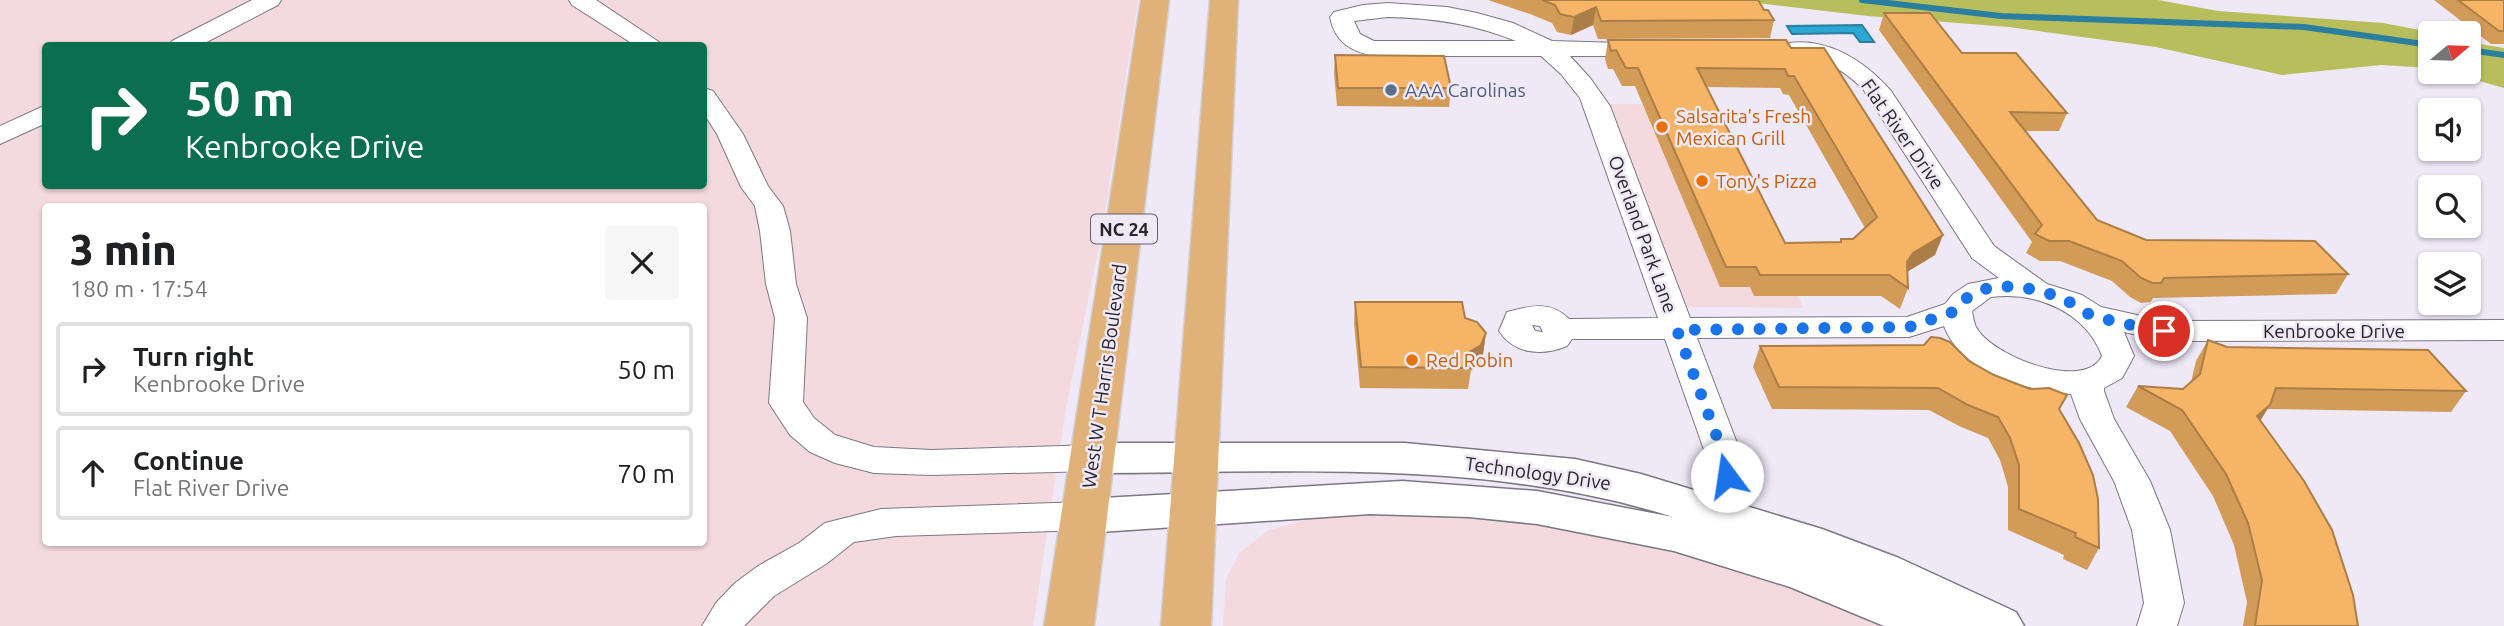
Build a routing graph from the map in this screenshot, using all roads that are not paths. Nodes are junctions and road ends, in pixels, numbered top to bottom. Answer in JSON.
{"nodes":[{"id":1,"x":271,"y":0,"type":"edge"},
{"id":2,"x":580,"y":0,"type":"edge"},
{"id":3,"x":1155,"y":0,"type":"edge"},
{"id":4,"x":1224,"y":0,"type":"edge"},
{"id":5,"x":188,"y":42,"type":"edge"},
{"id":6,"x":647,"y":42,"type":"edge"},
{"id":7,"x":1547,"y":49,"type":"junction"},
{"id":8,"x":1673,"y":49,"type":"edge"},
{"id":9,"x":1756,"y":50,"type":"edge"},
{"id":10,"x":707,"y":100,"type":"edge"},
{"id":11,"x":42,"y":115,"type":"edge"},
{"id":12,"x":0,"y":136,"type":"edge"},
{"id":13,"x":1983,"y":252,"type":"junction"},
{"id":14,"x":1982,"y":289,"type":"junction"},
{"id":15,"x":2036,"y":290,"type":"junction"},
{"id":16,"x":1956,"y":311,"type":"junction"},
{"id":17,"x":2090,"y":315,"type":"junction"},
{"id":18,"x":1909,"y":327,"type":"junction"},
{"id":19,"x":1560,"y":329,"type":"dead end"},
{"id":20,"x":1677,"y":330,"type":"junction"},
{"id":21,"x":2504,"y":330,"type":"edge"},
{"id":22,"x":2164,"y":331,"type":"junction"},
{"id":23,"x":1971,"y":344,"type":"junction"},
{"id":24,"x":2117,"y":351,"type":"junction"},
{"id":25,"x":2049,"y":380,"type":"junction"},
{"id":26,"x":2088,"y":380,"type":"junction"},
{"id":27,"x":2097,"y":419,"type":"junction"},
{"id":28,"x":1198,"y":456,"type":"junction"},
{"id":29,"x":1093,"y":458,"type":"junction"},
{"id":30,"x":1195,"y":509,"type":"junction"},
{"id":31,"x":1723,"y":515,"type":"junction"},
{"id":32,"x":1085,"y":516,"type":"junction"},
{"id":33,"x":722,"y":626,"type":"edge"},
{"id":34,"x":1069,"y":626,"type":"edge"},
{"id":35,"x":1186,"y":626,"type":"edge"},
{"id":36,"x":1933,"y":626,"type":"edge"},
{"id":37,"x":1999,"y":626,"type":"edge"},
{"id":38,"x":2157,"y":626,"type":"edge"}],
"edges":[{"from":1,"to":5,"type":"street"},
{"from":2,"to":6,"type":"street"},
{"from":3,"to":29,"type":"main road","name":"West W T Harris Boulevard","number":"NC 24"},
{"from":4,"to":28,"type":"main road"},
{"from":7,"to":7,"type":"street"},
{"from":7,"to":8,"type":"street"},
{"from":7,"to":20,"type":"street","name":"Overland Park Lane"},
{"from":9,"to":13,"type":"street","name":"Flat River Drive"},
{"from":10,"to":29,"type":"street"},
{"from":11,"to":12,"type":"street"},
{"from":13,"to":14,"type":"street"},
{"from":13,"to":15,"type":"street","name":"Flat River Drive"},
{"from":14,"to":15,"type":"street","name":"Flat River Drive"},
{"from":14,"to":16,"type":"street"},
{"from":15,"to":17,"type":"street","name":"Flat River Drive"},
{"from":16,"to":18,"type":"street"},
{"from":16,"to":23,"type":"street"},
{"from":17,"to":22,"type":"street","name":"Kenbrooke Drive"},
{"from":17,"to":24,"type":"street","name":"Flat River Drive"},
{"from":18,"to":20,"type":"street"},
{"from":18,"to":23,"type":"street"},
{"from":19,"to":20,"type":"street"},
{"from":20,"to":31,"type":"street","name":"Overland Park Lane"},
{"from":21,"to":22,"type":"street","name":"Kenbrooke Drive"},
{"from":22,"to":24,"type":"street","name":"Kenbrooke Drive"},
{"from":23,"to":25,"type":"street"},
{"from":24,"to":26,"type":"street"},
{"from":25,"to":26,"type":"street"},
{"from":25,"to":27,"type":"street"},
{"from":26,"to":27,"type":"street"},
{"from":27,"to":38,"type":"street"},
{"from":28,"to":29,"type":"street","name":"Technology Drive"},
{"from":28,"to":30,"type":"main road"},
{"from":28,"to":31,"type":"street","name":"Technology Drive"},
{"from":29,"to":32,"type":"main road","name":"West W T Harris Boulevard","number":"NC 24"},
{"from":30,"to":32,"type":"street","name":"Technology Drive"},
{"from":30,"to":35,"type":"main road"},
{"from":30,"to":36,"type":"street","name":"Technology Drive"},
{"from":31,"to":37,"type":"street","name":"Technology Drive"},
{"from":32,"to":33,"type":"street"},
{"from":32,"to":34,"type":"main road","name":"West W T Harris Boulevard","number":"NC 24"}]}
